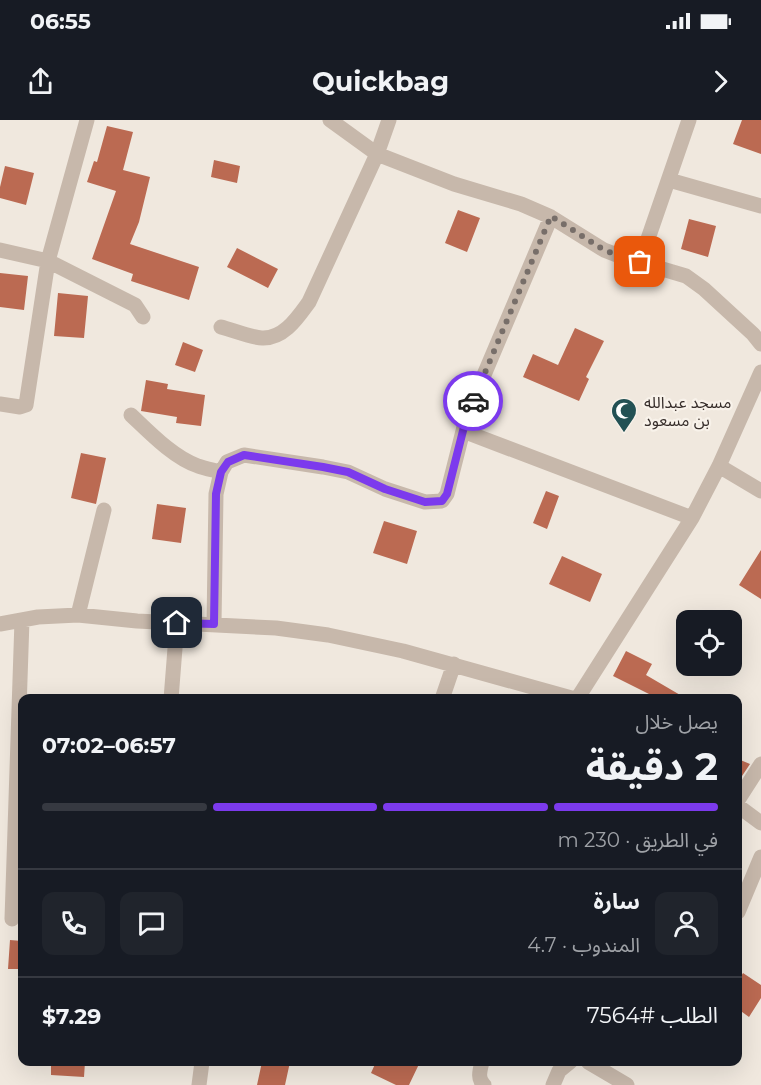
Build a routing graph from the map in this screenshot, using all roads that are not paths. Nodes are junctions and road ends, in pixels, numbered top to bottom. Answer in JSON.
{"nodes":[{"id":1,"x":87,"y":120,"type":"edge"},
{"id":2,"x":330,"y":120,"type":"edge"},
{"id":3,"x":389,"y":120,"type":"edge"},
{"id":4,"x":689,"y":120,"type":"edge"},
{"id":5,"x":376,"y":154,"type":"junction"},
{"id":6,"x":669,"y":180,"type":"junction"},
{"id":7,"x":761,"y":206,"type":"edge"},
{"id":8,"x":551,"y":216,"type":"junction"},
{"id":9,"x":0,"y":250,"type":"edge"},
{"id":10,"x":48,"y":261,"type":"junction"},
{"id":11,"x":640,"y":262,"type":"junction"},
{"id":12,"x":144,"y":317,"type":"dead end"},
{"id":13,"x":221,"y":327,"type":"dead end"},
{"id":14,"x":761,"y":344,"type":"edge"},
{"id":15,"x":761,"y":372,"type":"edge"},
{"id":16,"x":0,"y":404,"type":"edge"},
{"id":17,"x":131,"y":415,"type":"dead end"},
{"id":18,"x":463,"y":431,"type":"junction"},
{"id":19,"x":719,"y":466,"type":"junction"},
{"id":20,"x":221,"y":472,"type":"junction"},
{"id":21,"x":761,"y":491,"type":"edge"},
{"id":22,"x":104,"y":510,"type":"dead end"},
{"id":23,"x":693,"y":518,"type":"junction"},
{"id":24,"x":78,"y":615,"type":"junction"},
{"id":25,"x":22,"y":620,"type":"junction"},
{"id":26,"x":177,"y":623,"type":"junction"},
{"id":27,"x":0,"y":624,"type":"edge"},
{"id":28,"x":214,"y":624,"type":"junction"},
{"id":29,"x":454,"y":664,"type":"junction"},
{"id":30,"x":20,"y":694,"type":"edge"},
{"id":31,"x":171,"y":694,"type":"edge"},
{"id":32,"x":444,"y":694,"type":"edge"},
{"id":33,"x":559,"y":694,"type":"edge"},
{"id":34,"x":579,"y":694,"type":"edge"},
{"id":35,"x":18,"y":740,"type":"edge"},
{"id":36,"x":761,"y":764,"type":"edge"},
{"id":37,"x":742,"y":794,"type":"edge"},
{"id":38,"x":742,"y":809,"type":"edge"},
{"id":39,"x":761,"y":823,"type":"edge"},
{"id":40,"x":761,"y":857,"type":"edge"},
{"id":41,"x":742,"y":902,"type":"edge"},
{"id":42,"x":12,"y":919,"type":"dead end"},
{"id":43,"x":201,"y":1066,"type":"edge"},
{"id":44,"x":482,"y":1066,"type":"edge"},
{"id":45,"x":566,"y":1066,"type":"edge"},
{"id":46,"x":595,"y":1066,"type":"edge"},
{"id":47,"x":199,"y":1085,"type":"edge"},
{"id":48,"x":484,"y":1085,"type":"edge"},
{"id":49,"x":553,"y":1085,"type":"edge"},
{"id":50,"x":627,"y":1085,"type":"edge"}],
"edges":[{"from":1,"to":10,"type":"street"},
{"from":2,"to":5,"type":"street"},
{"from":3,"to":5,"type":"street"},
{"from":4,"to":6,"type":"street"},
{"from":5,"to":8,"type":"street"},
{"from":5,"to":13,"type":"street"},
{"from":6,"to":7,"type":"street"},
{"from":6,"to":11,"type":"street"},
{"from":8,"to":11,"type":"street"},
{"from":8,"to":18,"type":"street"},
{"from":9,"to":10,"type":"street"},
{"from":10,"to":12,"type":"street"},
{"from":10,"to":16,"type":"street"},
{"from":11,"to":14,"type":"street"},
{"from":15,"to":19,"type":"street"},
{"from":17,"to":20,"type":"street"},
{"from":18,"to":20,"type":"street"},
{"from":18,"to":23,"type":"street"},
{"from":19,"to":21,"type":"street"},
{"from":19,"to":23,"type":"street"},
{"from":20,"to":28,"type":"street"},
{"from":22,"to":24,"type":"street"},
{"from":23,"to":34,"type":"street"},
{"from":24,"to":25,"type":"street"},
{"from":24,"to":26,"type":"street"},
{"from":25,"to":27,"type":"street"},
{"from":25,"to":30,"type":"street"},
{"from":26,"to":28,"type":"street"},
{"from":26,"to":31,"type":"street"},
{"from":28,"to":29,"type":"street"},
{"from":29,"to":32,"type":"street"},
{"from":29,"to":33,"type":"street"},
{"from":35,"to":42,"type":"street"},
{"from":36,"to":37,"type":"street"},
{"from":38,"to":39,"type":"street"},
{"from":40,"to":41,"type":"street"},
{"from":43,"to":47,"type":"street"},
{"from":44,"to":48,"type":"street"},
{"from":45,"to":49,"type":"street"},
{"from":46,"to":50,"type":"street"}]}
